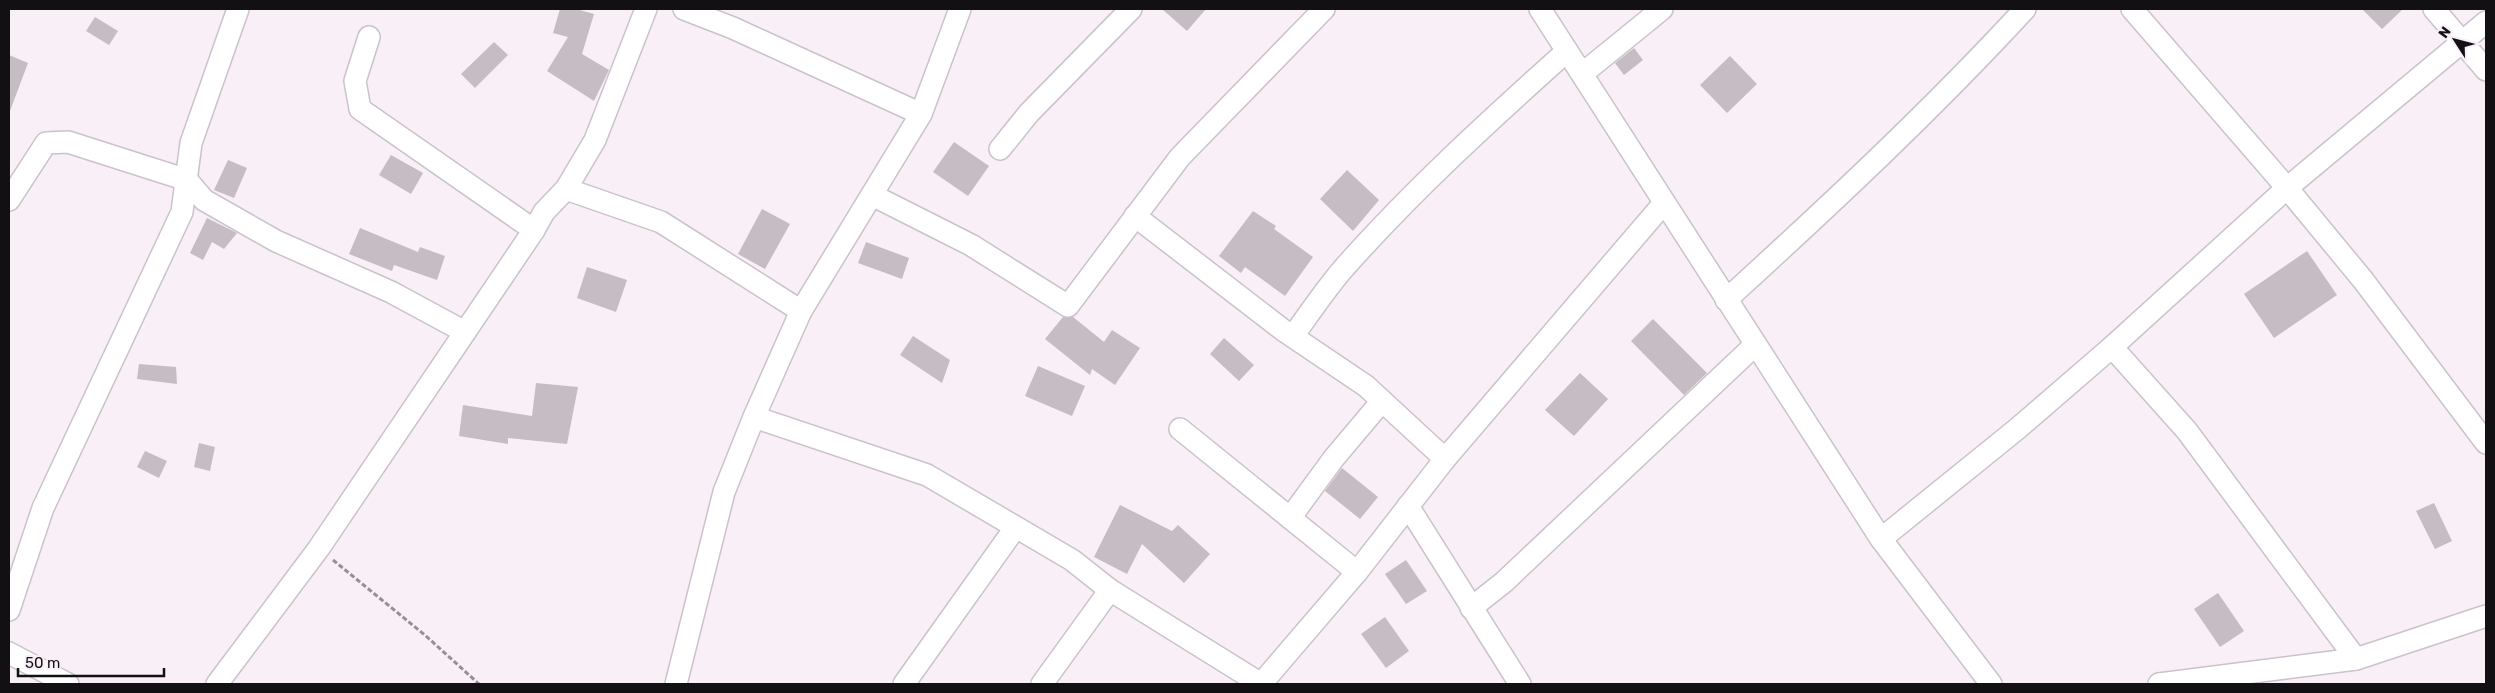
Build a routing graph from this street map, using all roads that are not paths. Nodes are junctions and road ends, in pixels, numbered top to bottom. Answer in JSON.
{"nodes":[{"id":1,"x":238,"y":9,"type":"edge"},
{"id":2,"x":646,"y":9,"type":"edge"},
{"id":3,"x":684,"y":9,"type":"edge"},
{"id":4,"x":960,"y":9,"type":"edge"},
{"id":5,"x":1131,"y":9,"type":"edge"},
{"id":6,"x":1324,"y":9,"type":"edge"},
{"id":7,"x":1540,"y":9,"type":"edge"},
{"id":8,"x":1662,"y":9,"type":"edge"},
{"id":9,"x":2025,"y":9,"type":"edge"},
{"id":10,"x":2132,"y":9,"type":"edge"},
{"id":11,"x":2434,"y":9,"type":"edge"},
{"id":12,"x":2486,"y":22,"type":"edge"},
{"id":13,"x":369,"y":37,"type":"dead end"},
{"id":14,"x":2463,"y":43,"type":"junction"},
{"id":15,"x":1567,"y":51,"type":"junction"},
{"id":16,"x":2486,"y":70,"type":"edge"},
{"id":17,"x":1582,"y":74,"type":"junction"},
{"id":18,"x":921,"y":114,"type":"junction"},
{"id":19,"x":1000,"y":150,"type":"dead end"},
{"id":20,"x":187,"y":180,"type":"junction"},
{"id":21,"x":2287,"y":188,"type":"junction"},
{"id":22,"x":566,"y":189,"type":"junction"},
{"id":23,"x":872,"y":195,"type":"junction"},
{"id":24,"x":9,"y":200,"type":"edge"},
{"id":25,"x":1664,"y":202,"type":"junction"},
{"id":26,"x":1135,"y":216,"type":"junction"},
{"id":27,"x":534,"y":230,"type":"junction"},
{"id":28,"x":1726,"y":300,"type":"junction"},
{"id":29,"x":801,"y":311,"type":"junction"},
{"id":30,"x":466,"y":332,"type":"junction"},
{"id":31,"x":1293,"y":336,"type":"junction"},
{"id":32,"x":1755,"y":345,"type":"junction"},
{"id":33,"x":2112,"y":347,"type":"junction"},
{"id":34,"x":1382,"y":401,"type":"junction"},
{"id":35,"x":754,"y":417,"type":"junction"},
{"id":36,"x":1180,"y":429,"type":"dead end"},
{"id":37,"x":2486,"y":441,"type":"edge"},
{"id":38,"x":1445,"y":459,"type":"junction"},
{"id":39,"x":1408,"y":506,"type":"junction"},
{"id":40,"x":1290,"y":518,"type":"junction"},
{"id":41,"x":1016,"y":528,"type":"junction"},
{"id":42,"x":1881,"y":539,"type":"junction"},
{"id":43,"x":1357,"y":572,"type":"junction"},
{"id":44,"x":1110,"y":590,"type":"junction"},
{"id":45,"x":1471,"y":608,"type":"junction"},
{"id":46,"x":9,"y":610,"type":"edge"},
{"id":47,"x":2486,"y":616,"type":"edge"},
{"id":48,"x":9,"y":653,"type":"edge"},
{"id":49,"x":2356,"y":659,"type":"junction"},
{"id":50,"x":30,"y":675,"type":"edge"},
{"id":51,"x":68,"y":684,"type":"edge"},
{"id":52,"x":217,"y":684,"type":"edge"},
{"id":53,"x":676,"y":684,"type":"edge"},
{"id":54,"x":904,"y":684,"type":"edge"},
{"id":55,"x":1042,"y":684,"type":"edge"},
{"id":56,"x":1261,"y":684,"type":"edge"},
{"id":57,"x":1520,"y":684,"type":"edge"},
{"id":58,"x":1991,"y":684,"type":"edge"},
{"id":59,"x":2160,"y":684,"type":"edge"}],
"edges":[{"from":1,"to":20,"type":"street"},
{"from":2,"to":22,"type":"street"},
{"from":3,"to":18,"type":"street"},
{"from":4,"to":18,"type":"street"},
{"from":5,"to":19,"type":"street"},
{"from":6,"to":26,"type":"street"},
{"from":7,"to":15,"type":"street"},
{"from":8,"to":17,"type":"street"},
{"from":9,"to":28,"type":"street"},
{"from":10,"to":21,"type":"street"},
{"from":11,"to":14,"type":"street"},
{"from":12,"to":14,"type":"street"},
{"from":13,"to":27,"type":"street"},
{"from":14,"to":16,"type":"street"},
{"from":14,"to":21,"type":"street"},
{"from":15,"to":17,"type":"street"},
{"from":15,"to":31,"type":"street"},
{"from":17,"to":25,"type":"street"},
{"from":18,"to":23,"type":"street"},
{"from":20,"to":24,"type":"street"},
{"from":20,"to":30,"type":"street"},
{"from":20,"to":46,"type":"street"},
{"from":21,"to":33,"type":"street"},
{"from":21,"to":37,"type":"street"},
{"from":22,"to":27,"type":"street"},
{"from":22,"to":29,"type":"street"},
{"from":23,"to":26,"type":"street"},
{"from":23,"to":29,"type":"street"},
{"from":25,"to":28,"type":"street"},
{"from":25,"to":38,"type":"street"},
{"from":26,"to":31,"type":"street"},
{"from":27,"to":30,"type":"street"},
{"from":28,"to":32,"type":"street"},
{"from":29,"to":35,"type":"street"},
{"from":30,"to":52,"type":"street"},
{"from":31,"to":34,"type":"street"},
{"from":32,"to":42,"type":"street"},
{"from":32,"to":45,"type":"street"},
{"from":33,"to":42,"type":"street"},
{"from":33,"to":49,"type":"street"},
{"from":34,"to":38,"type":"street"},
{"from":34,"to":40,"type":"street"},
{"from":35,"to":41,"type":"street"},
{"from":35,"to":53,"type":"street"},
{"from":36,"to":40,"type":"street"},
{"from":38,"to":39,"type":"street"},
{"from":39,"to":43,"type":"street"},
{"from":39,"to":45,"type":"street"},
{"from":40,"to":43,"type":"street"},
{"from":41,"to":44,"type":"street"},
{"from":41,"to":54,"type":"street"},
{"from":42,"to":58,"type":"street"},
{"from":43,"to":56,"type":"street"},
{"from":44,"to":55,"type":"street"},
{"from":44,"to":56,"type":"street"},
{"from":45,"to":57,"type":"street"},
{"from":47,"to":49,"type":"street"},
{"from":48,"to":50,"type":"street"},
{"from":49,"to":59,"type":"street"},
{"from":50,"to":51,"type":"street"}]}
